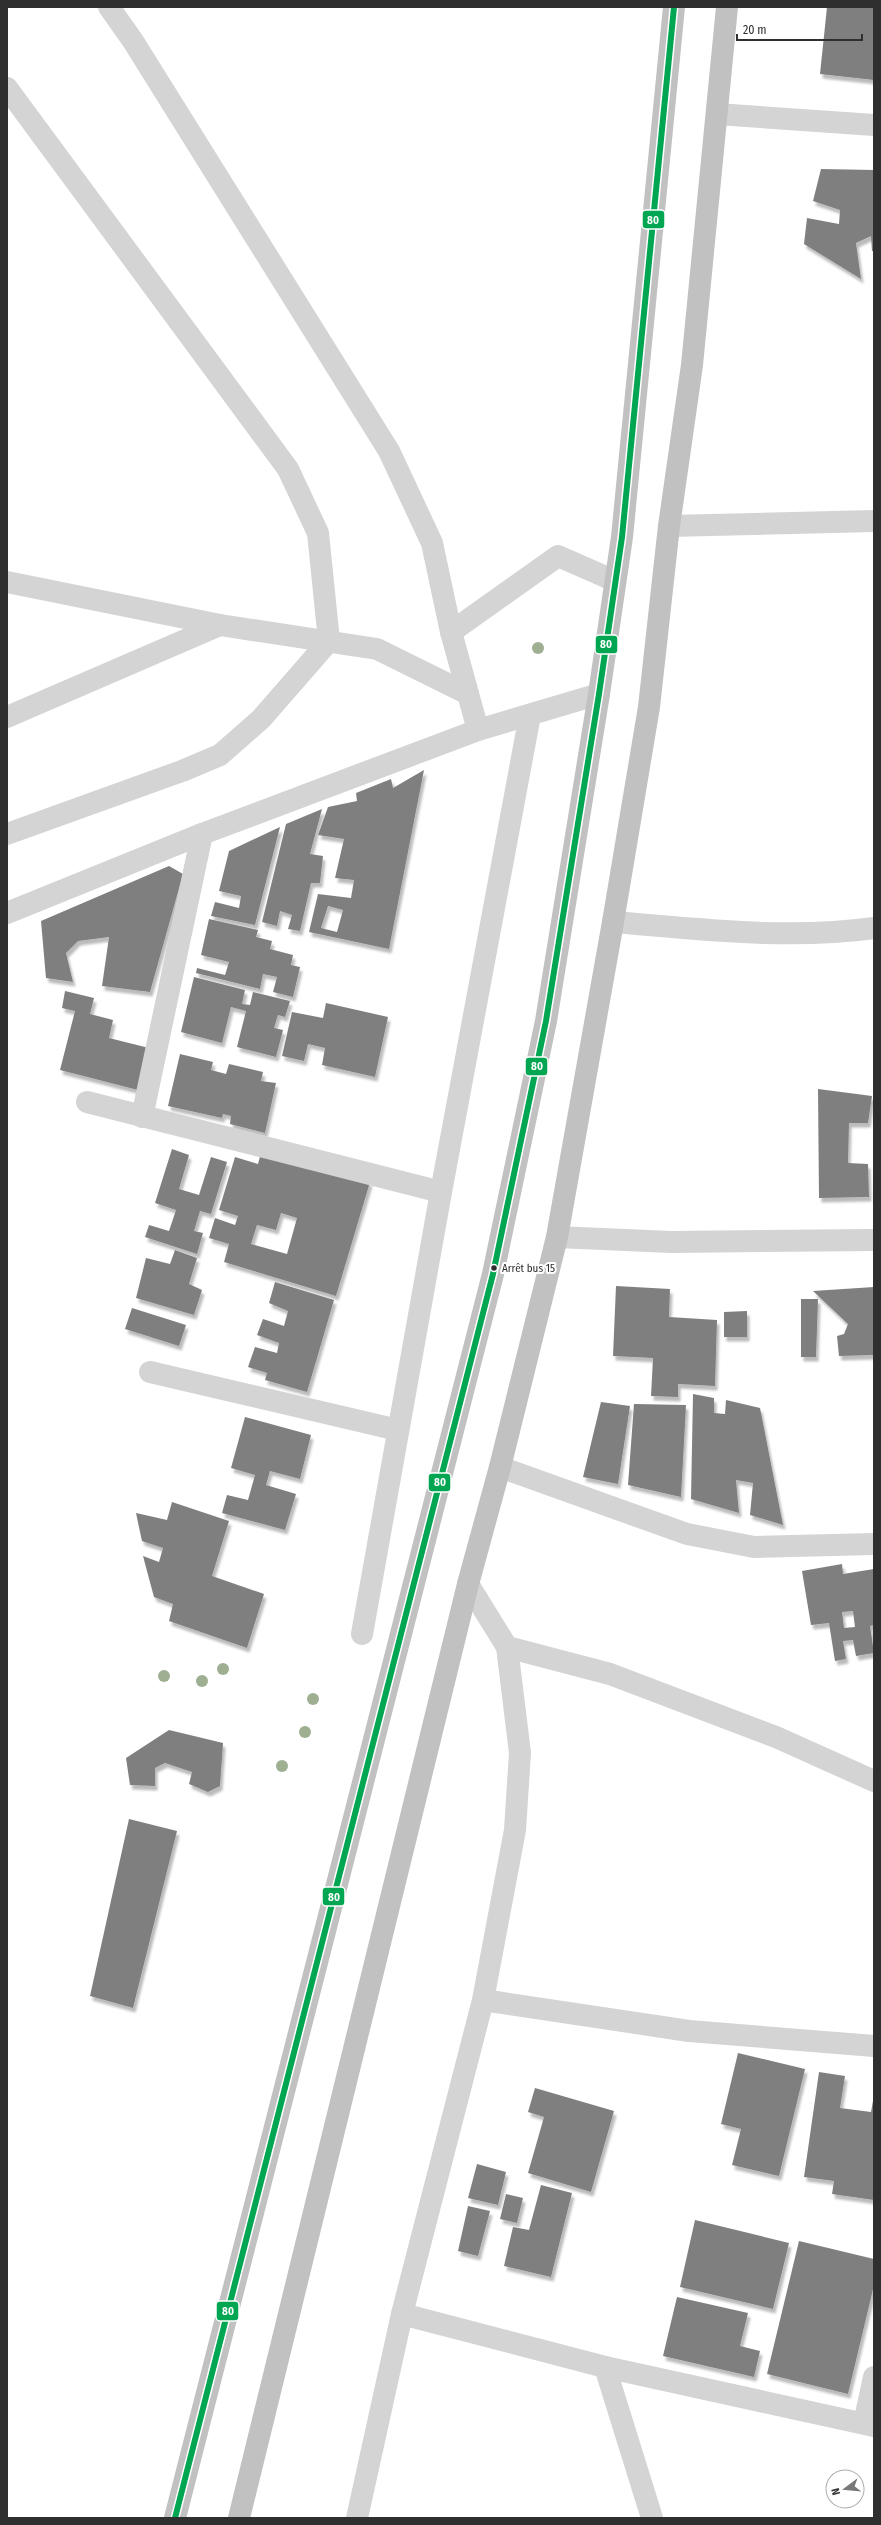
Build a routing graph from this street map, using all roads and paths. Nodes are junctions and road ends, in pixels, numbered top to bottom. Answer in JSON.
{"nodes":[{"id":1,"x":109,"y":7,"type":"edge"},
{"id":2,"x":674,"y":7,"type":"edge"},
{"id":3,"x":727,"y":7,"type":"edge"},
{"id":4,"x":7,"y":88,"type":"edge"},
{"id":5,"x":716,"y":114,"type":"junction"},
{"id":6,"x":874,"y":125,"type":"edge"},
{"id":7,"x":874,"y":521,"type":"edge"},
{"id":8,"x":669,"y":526,"type":"junction"},
{"id":9,"x":615,"y":581,"type":"junction"},
{"id":10,"x":7,"y":582,"type":"edge"},
{"id":11,"x":220,"y":625,"type":"junction"},
{"id":12,"x":451,"y":632,"type":"junction"},
{"id":13,"x":329,"y":641,"type":"junction"},
{"id":14,"x":468,"y":694,"type":"junction"},
{"id":15,"x":599,"y":694,"type":"junction"},
{"id":16,"x":530,"y":715,"type":"junction"},
{"id":17,"x":7,"y":717,"type":"edge"},
{"id":18,"x":478,"y":730,"type":"junction"},
{"id":19,"x":7,"y":834,"type":"edge"},
{"id":20,"x":202,"y":834,"type":"junction"},
{"id":21,"x":7,"y":913,"type":"edge"},
{"id":22,"x":613,"y":922,"type":"junction"},
{"id":23,"x":874,"y":928,"type":"edge"},
{"id":24,"x":87,"y":1102,"type":"dead end"},
{"id":25,"x":142,"y":1117,"type":"junction"},
{"id":26,"x":441,"y":1192,"type":"junction"},
{"id":27,"x":557,"y":1237,"type":"junction"},
{"id":28,"x":874,"y":1240,"type":"edge"},
{"id":29,"x":150,"y":1372,"type":"dead end"},
{"id":30,"x":398,"y":1430,"type":"junction"},
{"id":31,"x":500,"y":1467,"type":"junction"},
{"id":32,"x":874,"y":1544,"type":"edge"},
{"id":33,"x":468,"y":1584,"type":"junction"},
{"id":34,"x":362,"y":1634,"type":"dead end"},
{"id":35,"x":507,"y":1647,"type":"junction"},
{"id":36,"x":874,"y":1781,"type":"edge"},
{"id":37,"x":483,"y":2000,"type":"junction"},
{"id":38,"x":874,"y":2046,"type":"edge"},
{"id":39,"x":402,"y":2314,"type":"junction"},
{"id":40,"x":605,"y":2368,"type":"junction"},
{"id":41,"x":874,"y":2377,"type":"edge"},
{"id":42,"x":869,"y":2424,"type":"edge"},
{"id":43,"x":175,"y":2518,"type":"edge"},
{"id":44,"x":239,"y":2518,"type":"edge"},
{"id":45,"x":357,"y":2518,"type":"edge"},
{"id":46,"x":652,"y":2518,"type":"edge"}],
"edges":[{"from":1,"to":12,"type":"street"},
{"from":2,"to":9,"type":"highway"},
{"from":3,"to":5,"type":"highway"},
{"from":4,"to":13,"type":"street"},
{"from":5,"to":6,"type":"street"},
{"from":5,"to":8,"type":"highway"},
{"from":7,"to":8,"type":"street"},
{"from":8,"to":22,"type":"highway"},
{"from":9,"to":12,"type":"street"},
{"from":9,"to":15,"type":"highway"},
{"from":10,"to":11,"type":"street"},
{"from":11,"to":13,"type":"street"},
{"from":11,"to":17,"type":"street"},
{"from":12,"to":14,"type":"street"},
{"from":13,"to":14,"type":"street"},
{"from":13,"to":19,"type":"street"},
{"from":14,"to":18,"type":"street"},
{"from":15,"to":16,"type":"street"},
{"from":15,"to":43,"type":"highway"},
{"from":16,"to":18,"type":"street"},
{"from":16,"to":26,"type":"street"},
{"from":18,"to":20,"type":"street"},
{"from":20,"to":21,"type":"street"},
{"from":20,"to":25,"type":"street"},
{"from":22,"to":23,"type":"street"},
{"from":22,"to":27,"type":"highway"},
{"from":24,"to":25,"type":"street"},
{"from":25,"to":26,"type":"street"},
{"from":26,"to":30,"type":"street"},
{"from":27,"to":28,"type":"street"},
{"from":27,"to":31,"type":"highway"},
{"from":29,"to":30,"type":"street"},
{"from":30,"to":34,"type":"street"},
{"from":31,"to":32,"type":"street"},
{"from":31,"to":33,"type":"highway"},
{"from":33,"to":35,"type":"street"},
{"from":33,"to":44,"type":"highway"},
{"from":35,"to":36,"type":"street"},
{"from":35,"to":37,"type":"street"},
{"from":37,"to":38,"type":"street"},
{"from":37,"to":39,"type":"street"},
{"from":39,"to":40,"type":"street"},
{"from":39,"to":45,"type":"street"},
{"from":40,"to":42,"type":"street"},
{"from":40,"to":46,"type":"street"},
{"from":41,"to":42,"type":"street"}]}
